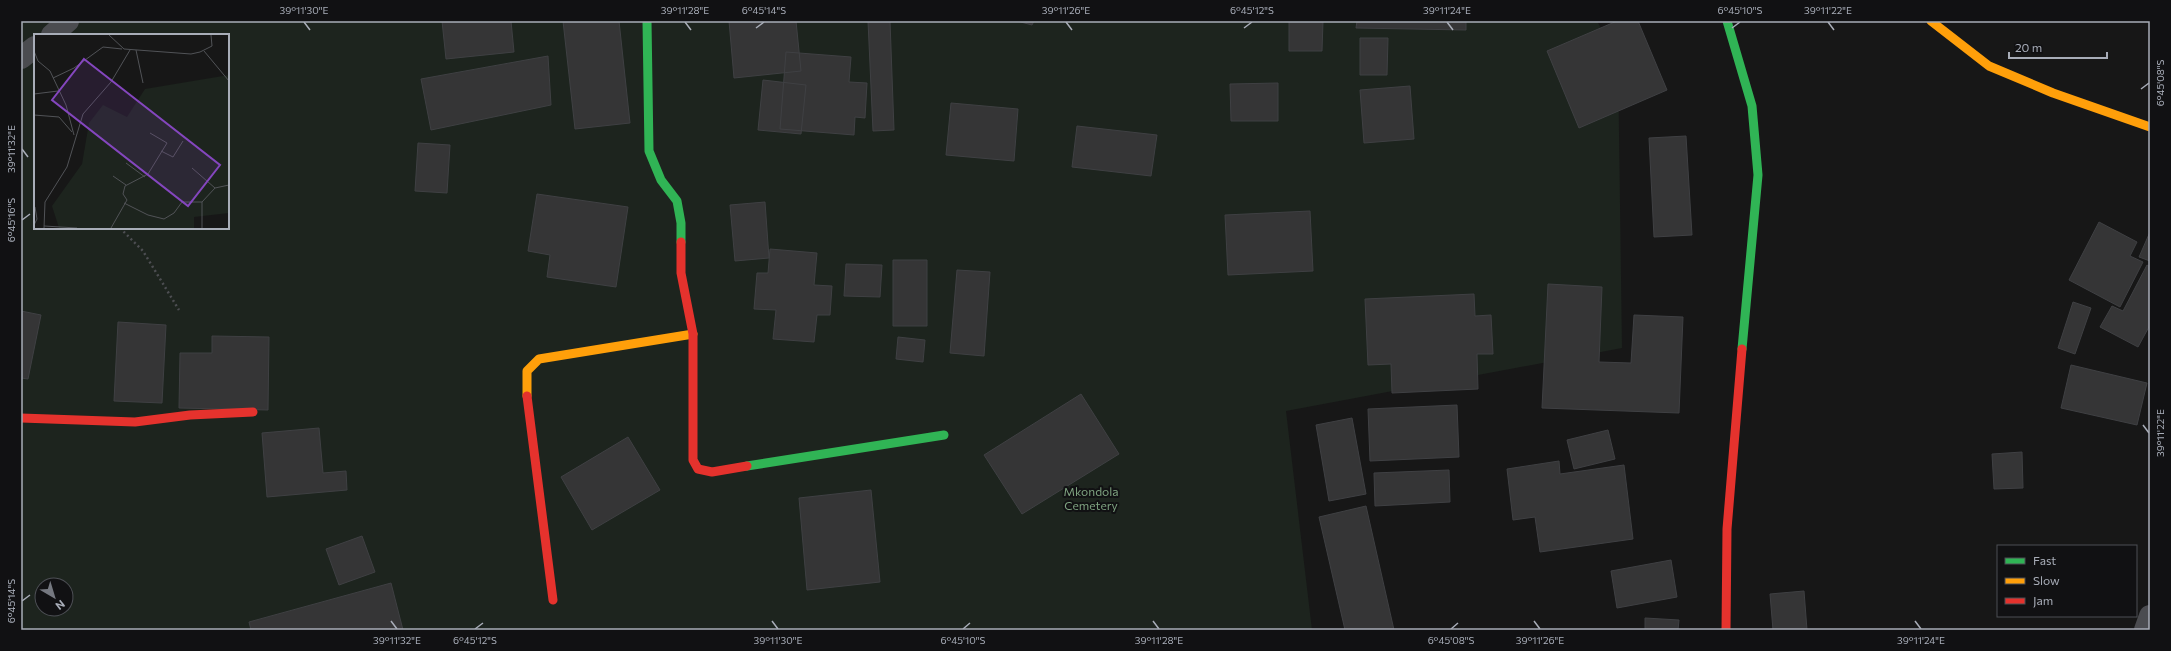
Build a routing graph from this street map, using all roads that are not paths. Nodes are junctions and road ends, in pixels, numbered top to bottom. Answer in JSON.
{"nodes":[{"id":1,"x":68,"y":21,"type":"edge"},
{"id":2,"x":647,"y":21,"type":"edge"},
{"id":3,"x":1727,"y":21,"type":"edge"},
{"id":4,"x":1931,"y":21,"type":"edge"},
{"id":5,"x":53,"y":34,"type":"edge"},
{"id":6,"x":34,"y":48,"type":"edge"},
{"id":7,"x":21,"y":58,"type":"edge"},
{"id":8,"x":2150,"y":126,"type":"edge"},
{"id":9,"x":693,"y":334,"type":"junction"},
{"id":10,"x":253,"y":412,"type":"dead end"},
{"id":11,"x":21,"y":418,"type":"edge"},
{"id":12,"x":944,"y":435,"type":"dead end"},
{"id":13,"x":553,"y":600,"type":"dead end"},
{"id":14,"x":2150,"y":616,"type":"edge"},
{"id":15,"x":1726,"y":630,"type":"edge"},
{"id":16,"x":2145,"y":630,"type":"edge"}],
"edges":[{"from":1,"to":5,"type":"street"},
{"from":2,"to":9,"type":"street"},
{"from":3,"to":15,"type":"street"},
{"from":4,"to":8,"type":"street"},
{"from":6,"to":7,"type":"street"},
{"from":9,"to":12,"type":"street"},
{"from":9,"to":13,"type":"street"},
{"from":10,"to":11,"type":"street"},
{"from":14,"to":16,"type":"street"}]}
